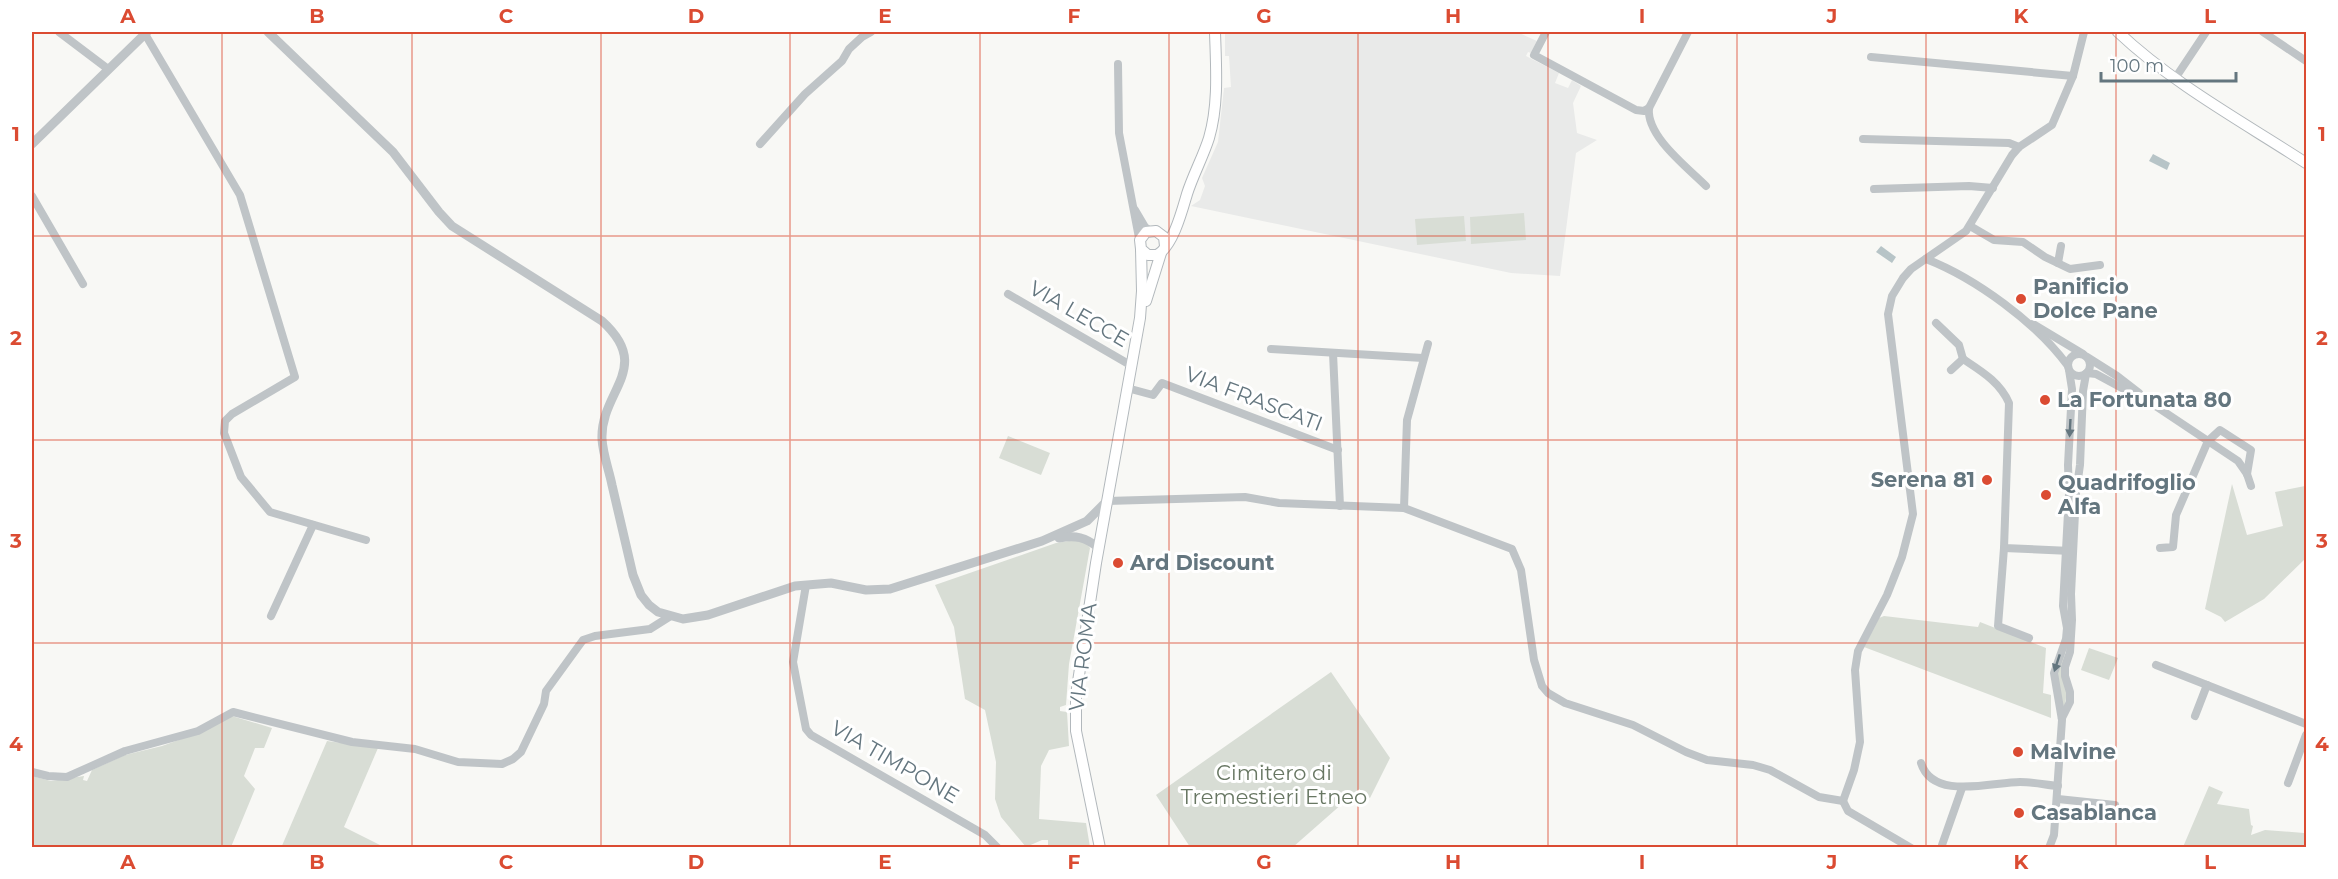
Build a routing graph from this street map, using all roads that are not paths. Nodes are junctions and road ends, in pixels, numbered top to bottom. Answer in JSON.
{"nodes":[{"id":1,"x":59,"y":32,"type":"edge"},
{"id":2,"x":268,"y":32,"type":"edge"},
{"id":3,"x":871,"y":32,"type":"edge"},
{"id":4,"x":1215,"y":32,"type":"edge"},
{"id":5,"x":1546,"y":32,"type":"edge"},
{"id":6,"x":1688,"y":32,"type":"edge"},
{"id":7,"x":2084,"y":32,"type":"edge"},
{"id":8,"x":2118,"y":32,"type":"edge"},
{"id":9,"x":2206,"y":32,"type":"edge"},
{"id":10,"x":2263,"y":32,"type":"edge"},
{"id":11,"x":146,"y":33,"type":"edge"},
{"id":12,"x":1871,"y":57,"type":"dead end"},
{"id":13,"x":2307,"y":61,"type":"edge"},
{"id":14,"x":1118,"y":64,"type":"dead end"},
{"id":15,"x":108,"y":69,"type":"junction"},
{"id":16,"x":2073,"y":76,"type":"junction"},
{"id":17,"x":2176,"y":77,"type":"junction"},
{"id":18,"x":1648,"y":108,"type":"junction"},
{"id":19,"x":1863,"y":139,"type":"dead end"},
{"id":20,"x":32,"y":144,"type":"edge"},
{"id":21,"x":760,"y":144,"type":"dead end"},
{"id":22,"x":2019,"y":147,"type":"junction"},
{"id":23,"x":2307,"y":163,"type":"edge"},
{"id":24,"x":1706,"y":186,"type":"dead end"},
{"id":25,"x":1992,"y":188,"type":"junction"},
{"id":26,"x":1874,"y":189,"type":"dead end"},
{"id":27,"x":1188,"y":190,"type":"junction"},
{"id":28,"x":32,"y":196,"type":"edge"},
{"id":29,"x":1131,"y":203,"type":"junction"},
{"id":30,"x":1970,"y":226,"type":"junction"},
{"id":31,"x":1153,"y":231,"type":"junction"},
{"id":32,"x":2061,"y":246,"type":"dead end"},
{"id":33,"x":1141,"y":247,"type":"junction"},
{"id":34,"x":1163,"y":250,"type":"junction"},
{"id":35,"x":1926,"y":259,"type":"junction"},
{"id":36,"x":2058,"y":263,"type":"junction"},
{"id":37,"x":2100,"y":265,"type":"dead end"},
{"id":38,"x":83,"y":284,"type":"dead end"},
{"id":39,"x":1008,"y":294,"type":"dead end"},
{"id":40,"x":2021,"y":317,"type":"junction"},
{"id":41,"x":1140,"y":318,"type":"junction"},
{"id":42,"x":1936,"y":323,"type":"dead end"},
{"id":43,"x":1428,"y":344,"type":"dead end"},
{"id":44,"x":1271,"y":349,"type":"dead end"},
{"id":45,"x":1333,"y":353,"type":"junction"},
{"id":46,"x":2085,"y":355,"type":"junction"},
{"id":47,"x":1424,"y":358,"type":"junction"},
{"id":48,"x":1963,"y":359,"type":"junction"},
{"id":49,"x":1132,"y":366,"type":"junction"},
{"id":50,"x":2068,"y":368,"type":"junction"},
{"id":51,"x":1951,"y":370,"type":"dead end"},
{"id":52,"x":2087,"y":373,"type":"junction"},
{"id":53,"x":1127,"y":388,"type":"junction"},
{"id":54,"x":2157,"y":408,"type":"junction"},
{"id":55,"x":2208,"y":441,"type":"junction"},
{"id":56,"x":1338,"y":450,"type":"junction"},
{"id":57,"x":2247,"y":474,"type":"junction"},
{"id":58,"x":2251,"y":486,"type":"dead end"},
{"id":59,"x":1107,"y":501,"type":"junction"},
{"id":60,"x":1340,"y":506,"type":"junction"},
{"id":61,"x":1404,"y":508,"type":"junction"},
{"id":62,"x":1087,"y":521,"type":"junction"},
{"id":63,"x":313,"y":525,"type":"junction"},
{"id":64,"x":1102,"y":528,"type":"junction"},
{"id":65,"x":1072,"y":536,"type":"junction"},
{"id":66,"x":366,"y":540,"type":"dead end"},
{"id":67,"x":1042,"y":541,"type":"junction"},
{"id":68,"x":1099,"y":548,"type":"junction"},
{"id":69,"x":2004,"y":548,"type":"junction"},
{"id":70,"x":2160,"y":548,"type":"dead end"},
{"id":71,"x":2070,"y":550,"type":"junction"},
{"id":72,"x":806,"y":585,"type":"junction"},
{"id":73,"x":271,"y":616,"type":"dead end"},
{"id":74,"x":669,"y":617,"type":"junction"},
{"id":75,"x":2069,"y":634,"type":"junction"},
{"id":76,"x":2029,"y":638,"type":"dead end"},
{"id":77,"x":2156,"y":664,"type":"dead end"},
{"id":78,"x":2207,"y":685,"type":"junction"},
{"id":79,"x":2195,"y":716,"type":"dead end"},
{"id":80,"x":2062,"y":720,"type":"junction"},
{"id":81,"x":2307,"y":724,"type":"edge"},
{"id":82,"x":2307,"y":735,"type":"edge"},
{"id":83,"x":1921,"y":763,"type":"dead end"},
{"id":84,"x":32,"y":772,"type":"edge"},
{"id":85,"x":2288,"y":783,"type":"dead end"},
{"id":86,"x":2058,"y":786,"type":"junction"},
{"id":87,"x":1962,"y":788,"type":"junction"},
{"id":88,"x":2058,"y":799,"type":"junction"},
{"id":89,"x":1843,"y":801,"type":"junction"},
{"id":90,"x":2115,"y":805,"type":"dead end"},
{"id":91,"x":1942,"y":845,"type":"dead end"},
{"id":92,"x":998,"y":848,"type":"edge"},
{"id":93,"x":1100,"y":848,"type":"edge"},
{"id":94,"x":1911,"y":848,"type":"edge"},
{"id":95,"x":2049,"y":848,"type":"edge"}],
"edges":[{"from":1,"to":15,"type":"street"},
{"from":2,"to":74,"type":"street"},
{"from":3,"to":21,"type":"street"},
{"from":4,"to":27,"type":"main road"},
{"from":5,"to":18,"type":"street"},
{"from":6,"to":18,"type":"street"},
{"from":7,"to":16,"type":"street"},
{"from":8,"to":17,"type":"main road"},
{"from":9,"to":17,"type":"street"},
{"from":10,"to":13,"type":"street"},
{"from":11,"to":15,"type":"street"},
{"from":11,"to":63,"type":"street"},
{"from":12,"to":16,"type":"street"},
{"from":14,"to":29,"type":"street"},
{"from":15,"to":20,"type":"street"},
{"from":16,"to":22,"type":"street"},
{"from":17,"to":23,"type":"main road"},
{"from":18,"to":24,"type":"street"},
{"from":19,"to":22,"type":"street"},
{"from":22,"to":25,"type":"street"},
{"from":25,"to":26,"type":"street"},
{"from":25,"to":30,"type":"street"},
{"from":27,"to":31,"type":"main road"},
{"from":27,"to":34,"type":"main road"},
{"from":28,"to":38,"type":"street"},
{"from":29,"to":31,"type":"street"},
{"from":29,"to":33,"type":"street"},
{"from":30,"to":35,"type":"street"},
{"from":30,"to":36,"type":"street"},
{"from":31,"to":33,"type":"main road"},
{"from":31,"to":34,"type":"main road"},
{"from":32,"to":36,"type":"street"},
{"from":33,"to":34,"type":"main road"},
{"from":33,"to":41,"type":"main road"},
{"from":34,"to":41,"type":"main road"},
{"from":35,"to":40,"type":"street"},
{"from":35,"to":89,"type":"street"},
{"from":36,"to":37,"type":"street"},
{"from":39,"to":49,"type":"street","name":"VIA LECCE"},
{"from":40,"to":46,"type":"street"},
{"from":40,"to":50,"type":"street"},
{"from":41,"to":49,"type":"main road","name":"VIA ROMA"},
{"from":42,"to":48,"type":"street"},
{"from":43,"to":47,"type":"street"},
{"from":44,"to":45,"type":"street"},
{"from":45,"to":47,"type":"street"},
{"from":45,"to":56,"type":"street"},
{"from":46,"to":50,"type":"street"},
{"from":46,"to":52,"type":"street"},
{"from":46,"to":54,"type":"street"},
{"from":47,"to":61,"type":"street"},
{"from":48,"to":51,"type":"street"},
{"from":48,"to":69,"type":"street"},
{"from":49,"to":53,"type":"main road","name":"VIA ROMA"},
{"from":50,"to":52,"type":"street"},
{"from":50,"to":71,"type":"street","one_way":true},
{"from":52,"to":54,"type":"street"},
{"from":52,"to":71,"type":"street"},
{"from":53,"to":56,"type":"street","name":"VIA FRASCATI"},
{"from":53,"to":59,"type":"main road","name":"VIA ROMA"},
{"from":54,"to":55,"type":"street"},
{"from":55,"to":57,"type":"street"},
{"from":55,"to":57,"type":"street"},
{"from":55,"to":70,"type":"street"},
{"from":56,"to":60,"type":"street"},
{"from":57,"to":58,"type":"street"},
{"from":59,"to":60,"type":"street"},
{"from":59,"to":62,"type":"street"},
{"from":59,"to":64,"type":"main road","name":"VIA ROMA"},
{"from":60,"to":61,"type":"street"},
{"from":61,"to":89,"type":"street"},
{"from":62,"to":64,"type":"street"},
{"from":62,"to":67,"type":"street"},
{"from":63,"to":66,"type":"street"},
{"from":63,"to":73,"type":"street"},
{"from":64,"to":65,"type":"street"},
{"from":64,"to":68,"type":"main road","name":"VIA ROMA"},
{"from":65,"to":67,"type":"street"},
{"from":65,"to":68,"type":"street"},
{"from":67,"to":72,"type":"street"},
{"from":68,"to":93,"type":"main road","name":"VIA ROMA"},
{"from":69,"to":71,"type":"street"},
{"from":69,"to":76,"type":"street"},
{"from":71,"to":75,"type":"street"},
{"from":72,"to":74,"type":"street"},
{"from":72,"to":92,"type":"street","name":"VIA TIMPONE"},
{"from":74,"to":84,"type":"street"},
{"from":75,"to":80,"type":"street"},
{"from":75,"to":80,"type":"street","one_way":true},
{"from":77,"to":78,"type":"street"},
{"from":78,"to":79,"type":"street"},
{"from":78,"to":81,"type":"street"},
{"from":80,"to":86,"type":"street"},
{"from":82,"to":85,"type":"street"},
{"from":83,"to":87,"type":"street"},
{"from":86,"to":87,"type":"street"},
{"from":86,"to":88,"type":"street"},
{"from":87,"to":91,"type":"street"},
{"from":88,"to":90,"type":"street"},
{"from":88,"to":95,"type":"street"},
{"from":89,"to":94,"type":"street"}]}
